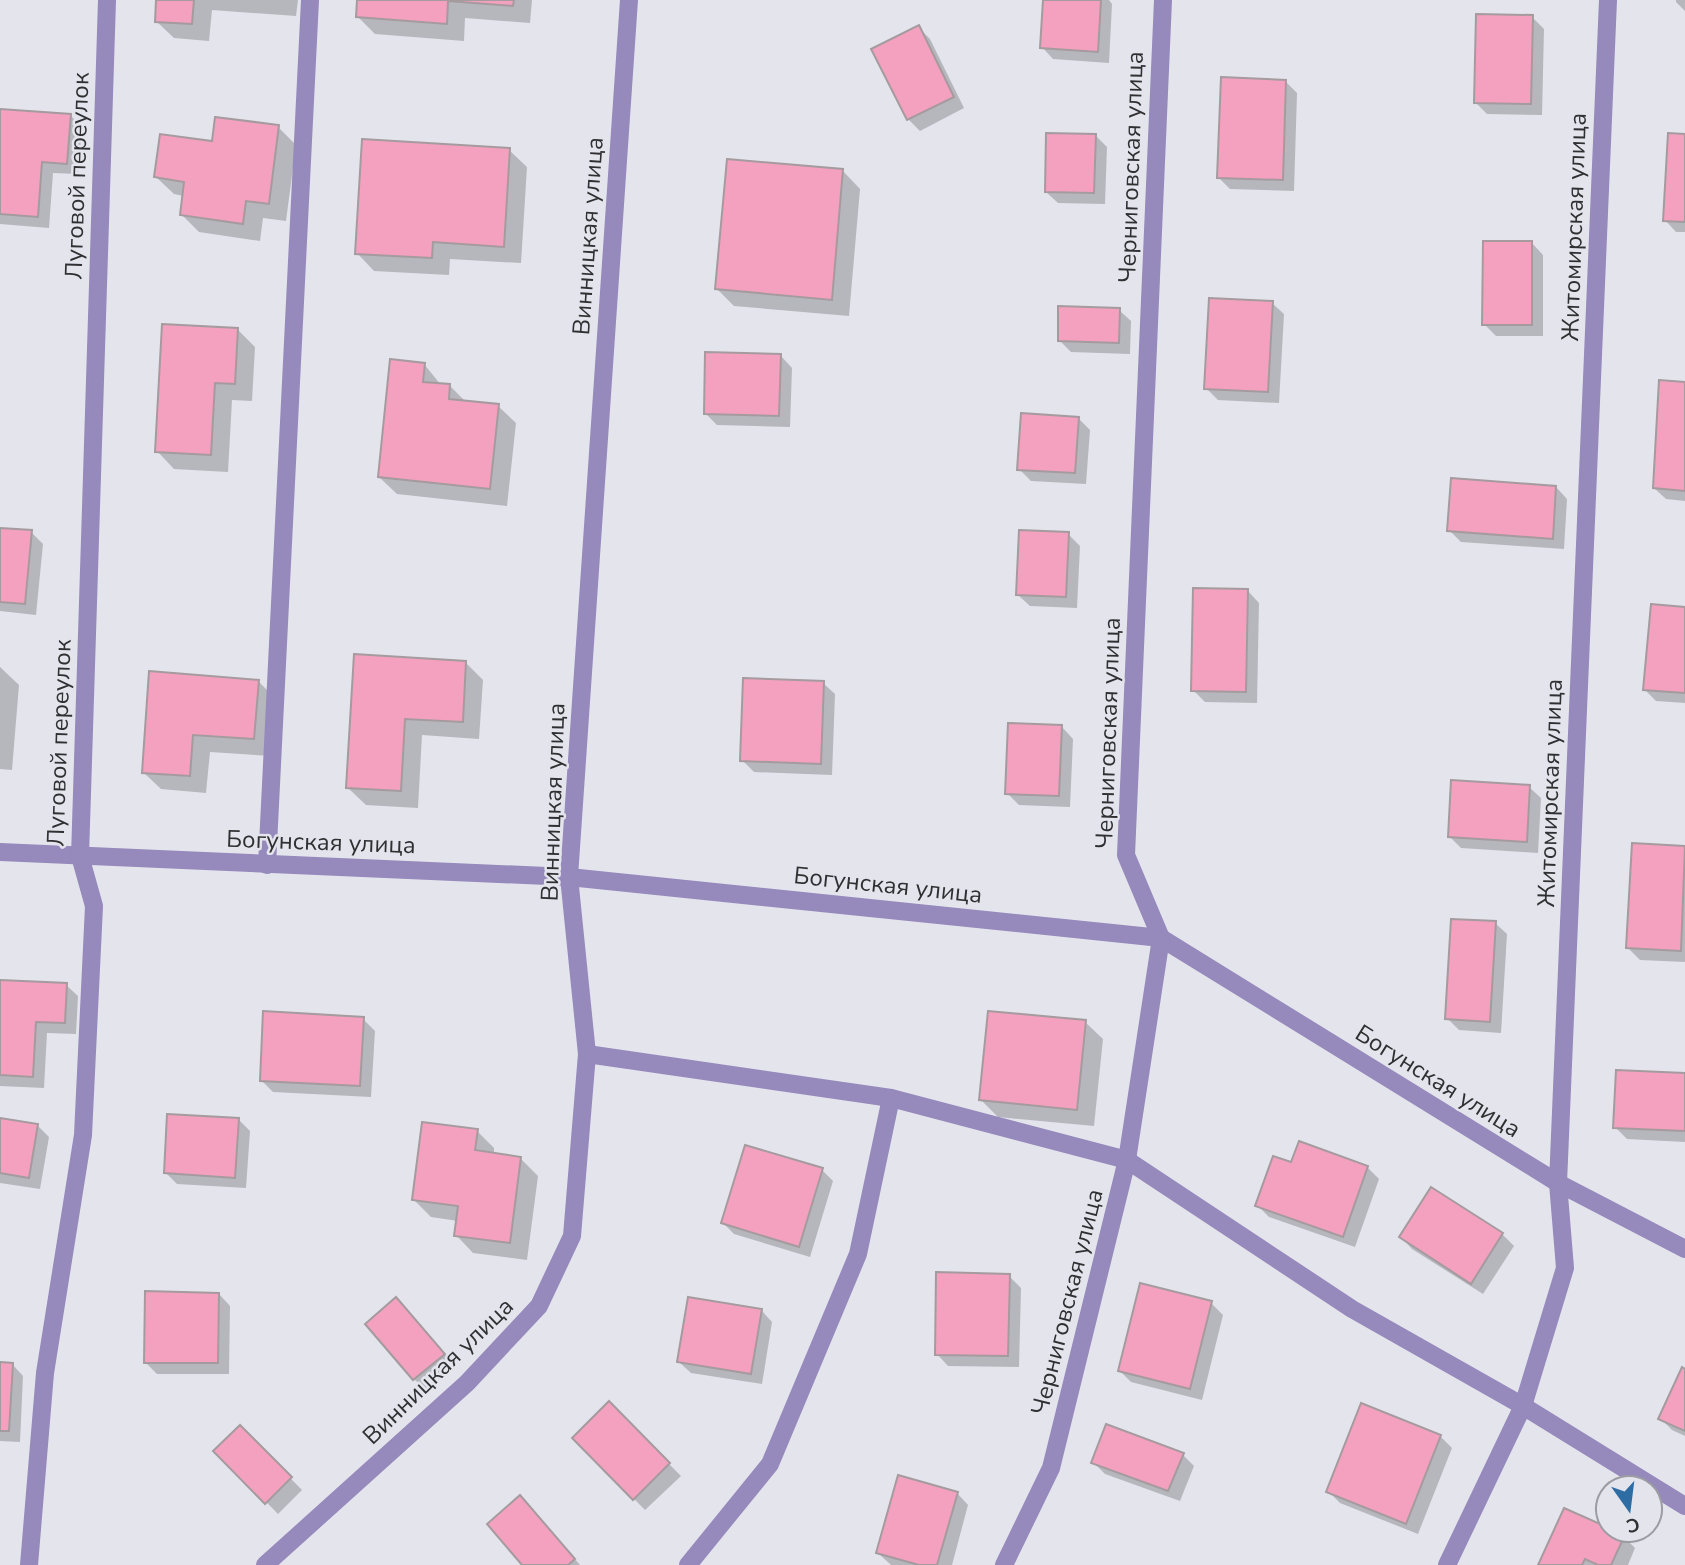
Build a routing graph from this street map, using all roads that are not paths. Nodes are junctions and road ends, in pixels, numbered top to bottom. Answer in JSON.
{"nodes":[{"id":1,"x":107,"y":0,"type":"edge"},
{"id":2,"x":310,"y":0,"type":"edge"},
{"id":3,"x":629,"y":0,"type":"edge"},
{"id":4,"x":1163,"y":0,"type":"edge"},
{"id":5,"x":1608,"y":0,"type":"edge"},
{"id":6,"x":0,"y":852,"type":"edge"},
{"id":7,"x":80,"y":856,"type":"junction"},
{"id":8,"x":267,"y":865,"type":"junction"},
{"id":9,"x":569,"y":877,"type":"junction"},
{"id":10,"x":1161,"y":938,"type":"junction"},
{"id":11,"x":587,"y":1054,"type":"junction"},
{"id":12,"x":891,"y":1098,"type":"junction"},
{"id":13,"x":1127,"y":1160,"type":"junction"},
{"id":14,"x":1558,"y":1184,"type":"junction"},
{"id":15,"x":1685,"y":1249,"type":"edge"},
{"id":16,"x":1523,"y":1406,"type":"junction"},
{"id":17,"x":1685,"y":1506,"type":"edge"},
{"id":18,"x":29,"y":1565,"type":"edge"},
{"id":19,"x":265,"y":1565,"type":"edge"},
{"id":20,"x":688,"y":1565,"type":"edge"},
{"id":21,"x":1004,"y":1565,"type":"edge"},
{"id":22,"x":1447,"y":1565,"type":"edge"}],
"edges":[{"from":1,"to":7,"type":"street","name":"Луговой переулок"},
{"from":2,"to":8,"type":"street"},
{"from":3,"to":9,"type":"street","name":"Винницкая улица"},
{"from":4,"to":10,"type":"street","name":"Черниговская улица"},
{"from":5,"to":14,"type":"street","name":"Житомирская улица"},
{"from":6,"to":7,"type":"street","name":"Богунская улица"},
{"from":7,"to":8,"type":"street","name":"Богунская улица"},
{"from":7,"to":18,"type":"street","name":"Луговой переулок"},
{"from":8,"to":9,"type":"street","name":"Богунская улица"},
{"from":9,"to":10,"type":"street","name":"Богунская улица"},
{"from":9,"to":11,"type":"street","name":"Винницкая улица"},
{"from":10,"to":13,"type":"street","name":"Черниговская улица"},
{"from":10,"to":14,"type":"street","name":"Богунская улица"},
{"from":11,"to":12,"type":"street"},
{"from":11,"to":19,"type":"street","name":"Винницкая улица"},
{"from":12,"to":13,"type":"street"},
{"from":12,"to":20,"type":"street"},
{"from":13,"to":16,"type":"street"},
{"from":13,"to":21,"type":"street","name":"Черниговская улица"},
{"from":14,"to":15,"type":"street","name":"Богунская улица"},
{"from":14,"to":16,"type":"street","name":"Житомирская улица"},
{"from":16,"to":17,"type":"street"},
{"from":16,"to":22,"type":"street","name":"Житомирская улица"}]}
